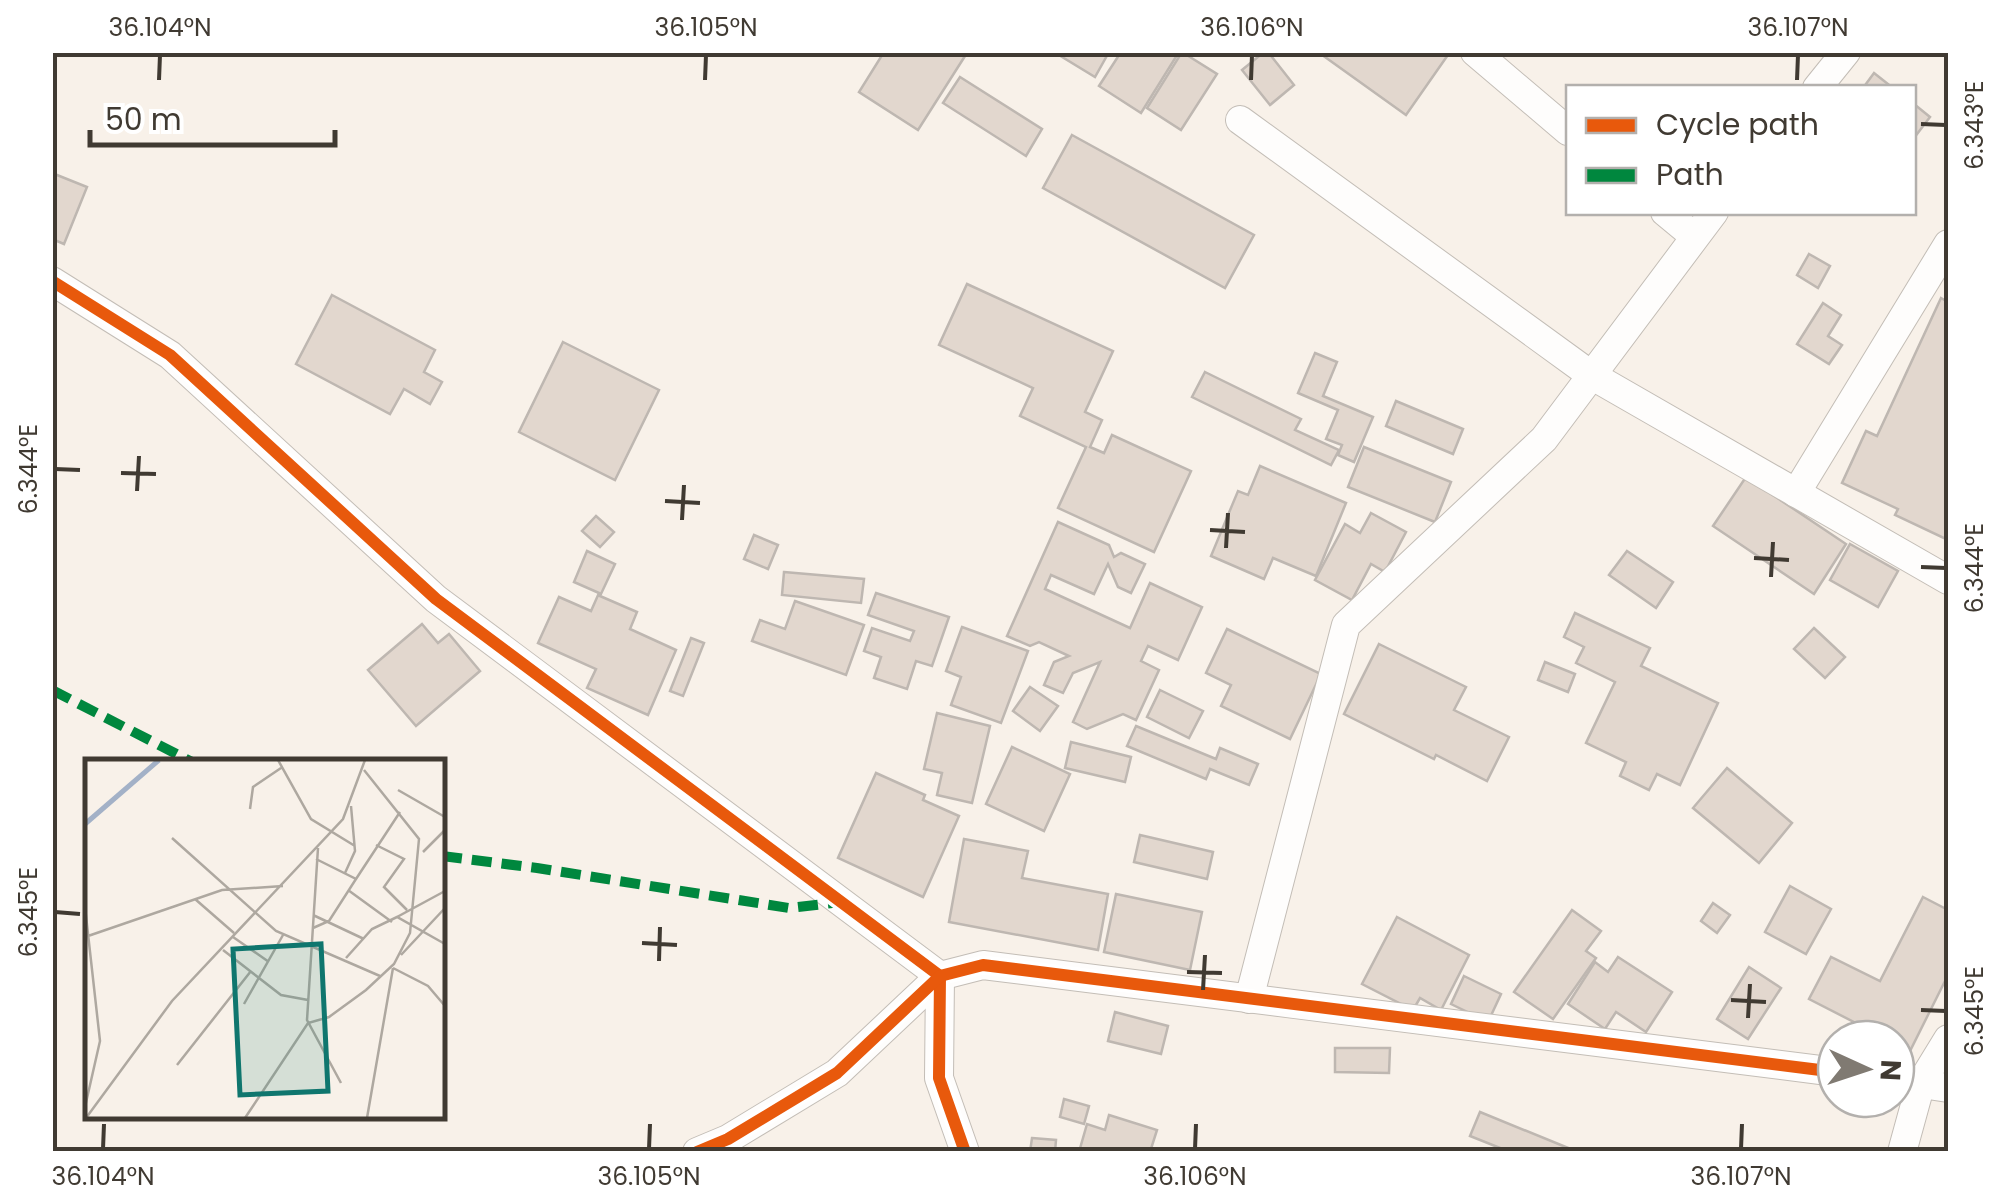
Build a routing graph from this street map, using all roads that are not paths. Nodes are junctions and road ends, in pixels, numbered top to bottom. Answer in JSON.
{"nodes":[{"id":1,"x":1475,"y":52,"type":"edge"},
{"id":2,"x":1846,"y":52,"type":"edge"},
{"id":3,"x":1819,"y":85,"type":"edge"},
{"id":4,"x":1240,"y":120,"type":"dead end"},
{"id":5,"x":1566,"y":129,"type":"edge"},
{"id":6,"x":1669,"y":215,"type":"edge"},
{"id":7,"x":1712,"y":215,"type":"edge"},
{"id":8,"x":1694,"y":236,"type":"junction"},
{"id":9,"x":1948,"y":244,"type":"edge"},
{"id":10,"x":52,"y":281,"type":"edge"},
{"id":11,"x":1591,"y":375,"type":"junction"},
{"id":12,"x":1796,"y":492,"type":"junction"},
{"id":13,"x":1948,"y":580,"type":"edge"},
{"id":14,"x":940,"y":976,"type":"junction"},
{"id":15,"x":1249,"y":999,"type":"junction"},
{"id":16,"x":1948,"y":1039,"type":"edge"},
{"id":17,"x":1816,"y":1070,"type":"edge"},
{"id":18,"x":1922,"y":1083,"type":"edge"},
{"id":19,"x":697,"y":1152,"type":"edge"},
{"id":20,"x":965,"y":1152,"type":"edge"},
{"id":21,"x":1902,"y":1152,"type":"edge"}],
"edges":[{"from":1,"to":5,"type":"street"},
{"from":2,"to":3,"type":"street"},
{"from":4,"to":11,"type":"street"},
{"from":6,"to":8,"type":"street"},
{"from":7,"to":8,"type":"street"},
{"from":8,"to":11,"type":"street"},
{"from":9,"to":12,"type":"street"},
{"from":10,"to":14,"type":"street"},
{"from":11,"to":12,"type":"street"},
{"from":11,"to":15,"type":"street"},
{"from":12,"to":13,"type":"street"},
{"from":14,"to":15,"type":"street"},
{"from":14,"to":19,"type":"street"},
{"from":14,"to":20,"type":"street"},
{"from":15,"to":17,"type":"street"},
{"from":16,"to":18,"type":"street"},
{"from":18,"to":21,"type":"street"}]}
